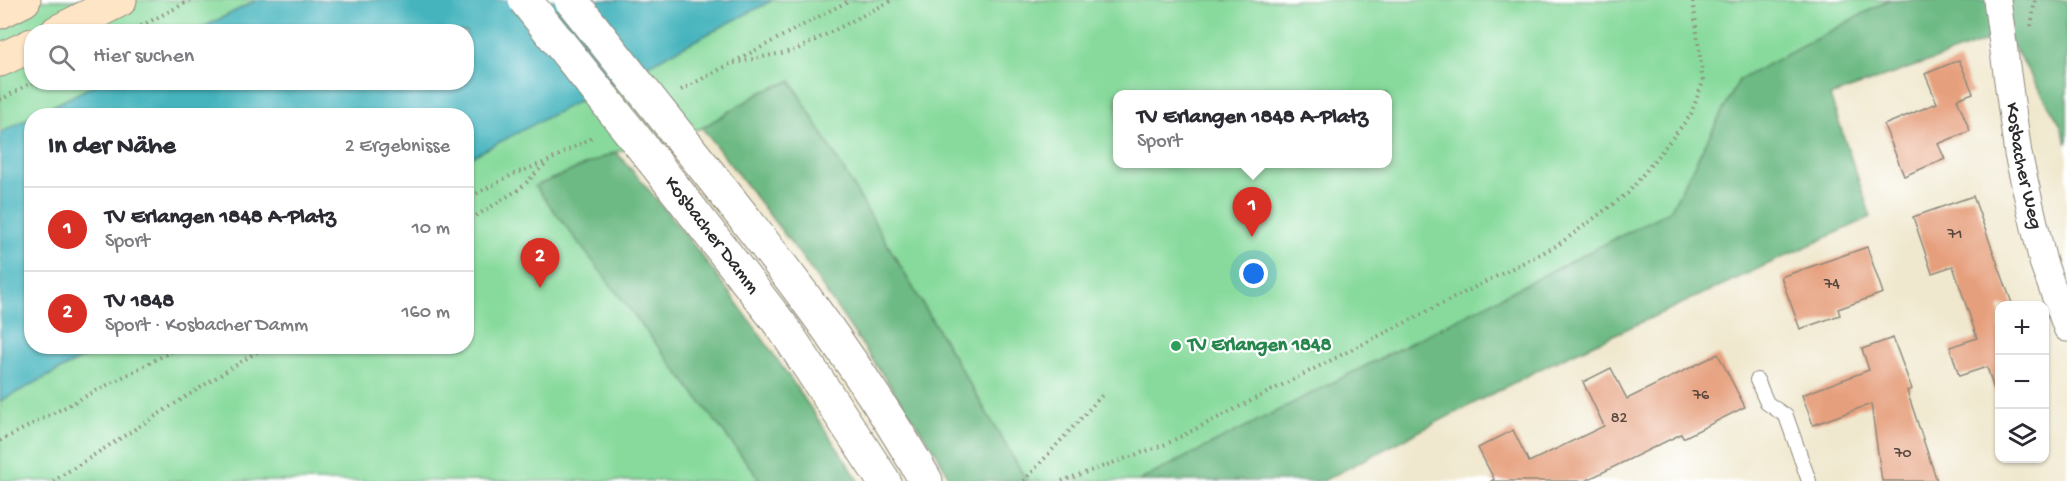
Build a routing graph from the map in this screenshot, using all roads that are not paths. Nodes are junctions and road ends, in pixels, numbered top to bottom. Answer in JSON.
{"nodes":[{"id":1,"x":24,"y":0,"type":"edge"},
{"id":2,"x":120,"y":0,"type":"edge"},
{"id":3,"x":525,"y":0,"type":"edge"},
{"id":4,"x":571,"y":0,"type":"edge"},
{"id":5,"x":1997,"y":0,"type":"edge"},
{"id":6,"x":0,"y":12,"type":"edge"},
{"id":7,"x":73,"y":24,"type":"edge"},
{"id":8,"x":24,"y":49,"type":"edge"},
{"id":9,"x":0,"y":60,"type":"edge"},
{"id":10,"x":2067,"y":328,"type":"edge"},
{"id":11,"x":1757,"y":380,"type":"dead end"},
{"id":12,"x":884,"y":481,"type":"edge"},
{"id":13,"x":926,"y":481,"type":"edge"},
{"id":14,"x":1809,"y":481,"type":"edge"}],
"edges":[{"from":1,"to":6,"type":"main road"},
{"from":2,"to":7,"type":"main road"},
{"from":3,"to":12,"type":"street","name":"Kosbacher Damm","bridge":true},
{"from":4,"to":13,"type":"street","name":"Kosbacher Damm","bridge":true},
{"from":5,"to":10,"type":"street","name":"Kosbacher Weg"},
{"from":8,"to":9,"type":"main road"},
{"from":11,"to":14,"type":"lane"}]}
